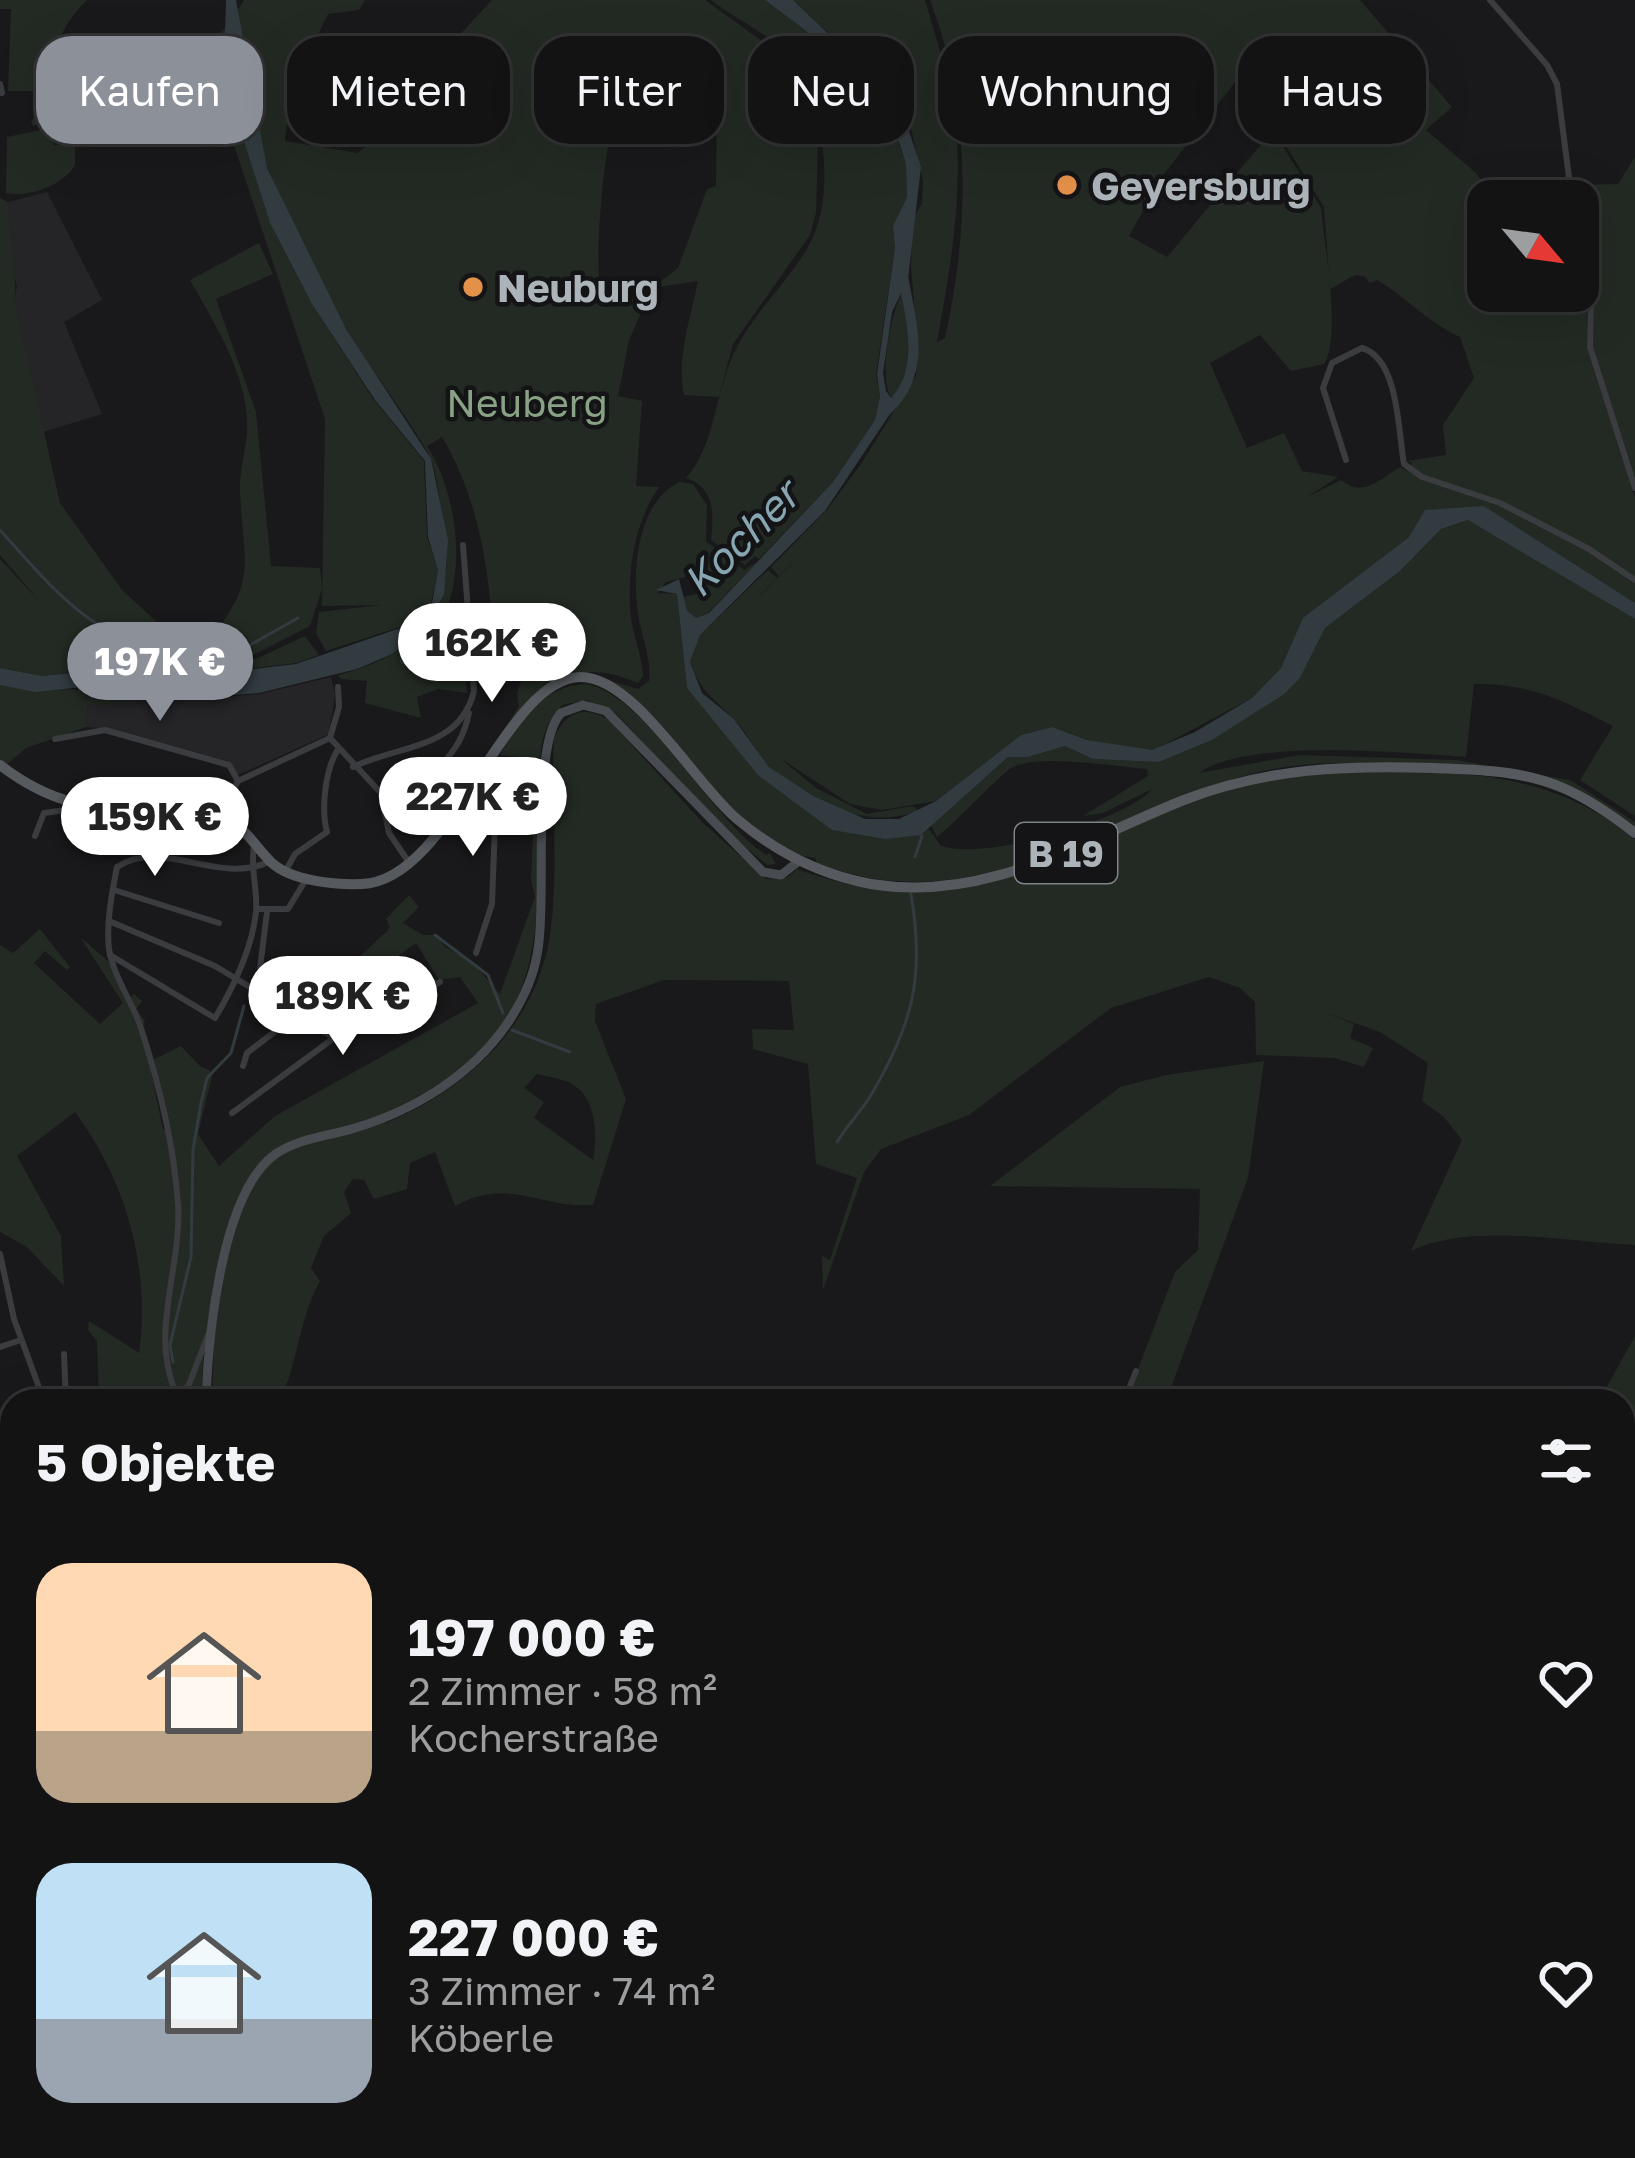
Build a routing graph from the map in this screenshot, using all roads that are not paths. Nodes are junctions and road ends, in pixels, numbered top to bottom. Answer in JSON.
{"nodes":[{"id":1,"x":1490,"y":0,"type":"edge"},
{"id":2,"x":1569,"y":180,"type":"edge"},
{"id":3,"x":1591,"y":312,"type":"edge"},
{"id":4,"x":1346,"y":460,"type":"dead end"},
{"id":5,"x":1635,"y":488,"type":"edge"},
{"id":6,"x":463,"y":545,"type":"dead end"},
{"id":7,"x":1635,"y":580,"type":"edge"},
{"id":8,"x":338,"y":686,"type":"dead end"},
{"id":9,"x":469,"y":712,"type":"junction"},
{"id":10,"x":330,"y":738,"type":"junction"},
{"id":11,"x":56,"y":739,"type":"dead end"},
{"id":12,"x":338,"y":751,"type":"junction"},
{"id":13,"x":491,"y":760,"type":"junction"},
{"id":14,"x":0,"y":766,"type":"edge"},
{"id":15,"x":353,"y":767,"type":"junction"},
{"id":16,"x":238,"y":781,"type":"junction"},
{"id":17,"x":383,"y":800,"type":"junction"},
{"id":18,"x":83,"y":807,"type":"junction"},
{"id":19,"x":218,"y":818,"type":"junction"},
{"id":20,"x":1635,"y":833,"type":"edge"},
{"id":21,"x":35,"y":836,"type":"dead end"},
{"id":22,"x":256,"y":843,"type":"junction"},
{"id":23,"x":270,"y":861,"type":"junction"},
{"id":24,"x":799,"y":861,"type":"junction"},
{"id":25,"x":408,"y":862,"type":"junction"},
{"id":26,"x":250,"y":872,"type":"junction"},
{"id":27,"x":285,"y":872,"type":"junction"},
{"id":28,"x":305,"y":878,"type":"junction"},
{"id":29,"x":112,"y":889,"type":"junction"},
{"id":30,"x":257,"y":909,"type":"junction"},
{"id":31,"x":267,"y":912,"type":"junction"},
{"id":32,"x":109,"y":921,"type":"junction"},
{"id":33,"x":219,"y":923,"type":"dead end"},
{"id":34,"x":476,"y":953,"type":"dead end"},
{"id":35,"x":110,"y":955,"type":"junction"},
{"id":36,"x":260,"y":968,"type":"dead end"},
{"id":37,"x":336,"y":970,"type":"dead end"},
{"id":38,"x":237,"y":980,"type":"junction"},
{"id":39,"x":440,"y":982,"type":"dead end"},
{"id":40,"x":293,"y":1013,"type":"junction"},
{"id":41,"x":334,"y":1038,"type":"junction"},
{"id":42,"x":243,"y":1066,"type":"dead end"},
{"id":43,"x":232,"y":1113,"type":"dead end"},
{"id":44,"x":0,"y":1255,"type":"edge"},
{"id":45,"x":3,"y":1284,"type":"edge"},
{"id":46,"x":208,"y":1335,"type":"junction"},
{"id":47,"x":21,"y":1340,"type":"junction"},
{"id":48,"x":0,"y":1347,"type":"edge"},
{"id":49,"x":64,"y":1354,"type":"dead end"},
{"id":50,"x":1136,"y":1371,"type":"dead end"},
{"id":51,"x":39,"y":1389,"type":"edge"},
{"id":52,"x":65,"y":1389,"type":"edge"},
{"id":53,"x":175,"y":1389,"type":"edge"},
{"id":54,"x":184,"y":1389,"type":"edge"},
{"id":55,"x":206,"y":1389,"type":"edge"},
{"id":56,"x":1129,"y":1389,"type":"edge"}],
"edges":[{"from":1,"to":2,"type":"street"},
{"from":3,"to":5,"type":"street"},
{"from":4,"to":7,"type":"street"},
{"from":6,"to":9,"type":"street"},
{"from":8,"to":10,"type":"street"},
{"from":9,"to":15,"type":"street"},
{"from":9,"to":17,"type":"street"},
{"from":10,"to":12,"type":"street"},
{"from":10,"to":16,"type":"street"},
{"from":11,"to":16,"type":"street"},
{"from":12,"to":15,"type":"street"},
{"from":12,"to":27,"type":"street"},
{"from":13,"to":24,"type":"main road","number":"B 19"},
{"from":13,"to":25,"type":"main road","number":"B 19"},
{"from":13,"to":34,"type":"street"},
{"from":14,"to":18,"type":"main road","number":"B 19"},
{"from":15,"to":17,"type":"street"},
{"from":16,"to":19,"type":"street"},
{"from":17,"to":25,"type":"street"},
{"from":18,"to":19,"type":"main road","number":"B 19"},
{"from":18,"to":21,"type":"street"},
{"from":19,"to":22,"type":"main road","number":"B 19"},
{"from":20,"to":24,"type":"main road","number":"B 19"},
{"from":22,"to":23,"type":"main road","number":"B 19"},
{"from":22,"to":26,"type":"street"},
{"from":23,"to":26,"type":"street"},
{"from":23,"to":27,"type":"main road","number":"B 19"},
{"from":24,"to":46,"type":"main road"},
{"from":25,"to":28,"type":"main road","number":"B 19"},
{"from":26,"to":29,"type":"street"},
{"from":26,"to":30,"type":"street"},
{"from":27,"to":28,"type":"main road","number":"B 19"},
{"from":28,"to":31,"type":"street"},
{"from":29,"to":32,"type":"street"},
{"from":29,"to":33,"type":"street"},
{"from":30,"to":31,"type":"street"},
{"from":30,"to":38,"type":"street"},
{"from":31,"to":36,"type":"street"},
{"from":32,"to":35,"type":"street"},
{"from":32,"to":38,"type":"street"},
{"from":35,"to":38,"type":"street"},
{"from":35,"to":53,"type":"street"},
{"from":37,"to":40,"type":"street"},
{"from":38,"to":40,"type":"street"},
{"from":39,"to":41,"type":"street"},
{"from":40,"to":41,"type":"street"},
{"from":40,"to":42,"type":"street"},
{"from":41,"to":43,"type":"street"},
{"from":44,"to":45,"type":"street"},
{"from":45,"to":47,"type":"street"},
{"from":46,"to":54,"type":"street"},
{"from":46,"to":55,"type":"main road"},
{"from":47,"to":48,"type":"street"},
{"from":47,"to":51,"type":"street"},
{"from":49,"to":52,"type":"street"},
{"from":50,"to":56,"type":"street"}]}
